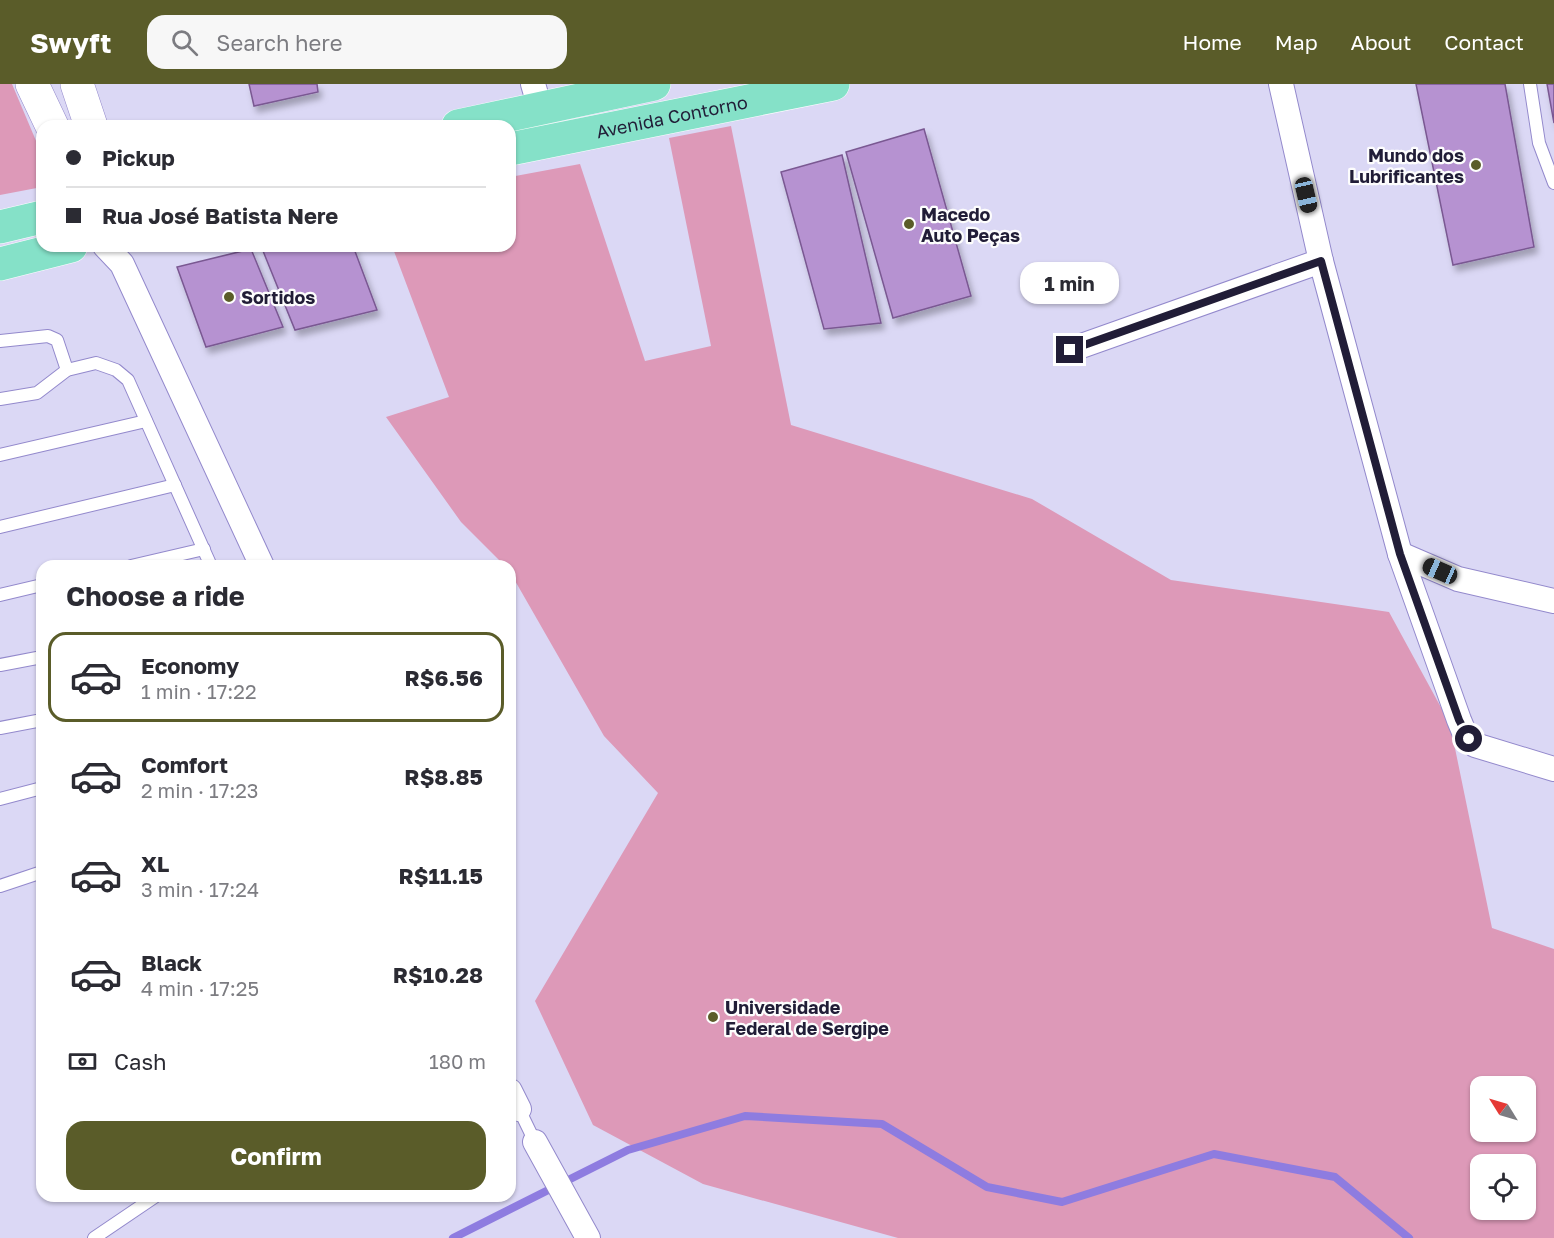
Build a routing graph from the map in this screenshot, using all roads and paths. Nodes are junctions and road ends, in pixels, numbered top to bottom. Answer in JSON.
{"nodes":[{"id":1,"x":32,"y":84,"type":"edge"},
{"id":2,"x":78,"y":84,"type":"edge"},
{"id":3,"x":654,"y":84,"type":"edge"},
{"id":4,"x":833,"y":84,"type":"edge"},
{"id":5,"x":1281,"y":84,"type":"edge"},
{"id":6,"x":1530,"y":84,"type":"edge"},
{"id":7,"x":536,"y":96,"type":"edge"},
{"id":8,"x":49,"y":120,"type":"edge"},
{"id":9,"x":89,"y":120,"type":"edge"},
{"id":10,"x":474,"y":120,"type":"edge"},
{"id":11,"x":516,"y":148,"type":"edge"},
{"id":12,"x":1554,"y":183,"type":"edge"},
{"id":13,"x":36,"y":219,"type":"edge"},
{"id":14,"x":0,"y":227,"type":"edge"},
{"id":15,"x":47,"y":252,"type":"edge"},
{"id":16,"x":123,"y":255,"type":"edge"},
{"id":17,"x":1321,"y":261,"type":"junction"},
{"id":18,"x":0,"y":264,"type":"edge"},
{"id":19,"x":0,"y":341,"type":"edge"},
{"id":20,"x":1070,"y":350,"type":"dead end"},
{"id":21,"x":67,"y":370,"type":"junction"},
{"id":22,"x":0,"y":399,"type":"edge"},
{"id":23,"x":146,"y":421,"type":"junction"},
{"id":24,"x":0,"y":455,"type":"edge"},
{"id":25,"x":175,"y":485,"type":"junction"},
{"id":26,"x":0,"y":527,"type":"edge"},
{"id":27,"x":204,"y":549,"type":"junction"},
{"id":28,"x":1400,"y":554,"type":"junction"},
{"id":29,"x":157,"y":560,"type":"edge"},
{"id":30,"x":209,"y":560,"type":"edge"},
{"id":31,"x":259,"y":560,"type":"edge"},
{"id":32,"x":36,"y":586,"type":"edge"},
{"id":33,"x":0,"y":595,"type":"edge"},
{"id":34,"x":1554,"y":601,"type":"edge"},
{"id":35,"x":36,"y":658,"type":"edge"},
{"id":36,"x":0,"y":665,"type":"edge"},
{"id":37,"x":36,"y":721,"type":"edge"},
{"id":38,"x":0,"y":728,"type":"edge"},
{"id":39,"x":1554,"y":769,"type":"edge"},
{"id":40,"x":36,"y":790,"type":"edge"},
{"id":41,"x":0,"y":799,"type":"edge"},
{"id":42,"x":36,"y":874,"type":"edge"},
{"id":43,"x":0,"y":886,"type":"edge"},
{"id":44,"x":516,"y":1104,"type":"edge"},
{"id":45,"x":535,"y":1142,"type":"joint"},
{"id":46,"x":147,"y":1202,"type":"edge"},
{"id":47,"x":584,"y":1232,"type":"edge"},
{"id":48,"x":94,"y":1238,"type":"edge"}],
"edges":[{"from":1,"to":8,"type":"main road"},
{"from":2,"to":9,"type":"main road"},
{"from":3,"to":7,"type":"main road","name":"Avenida Contorno"},
{"from":4,"to":11,"type":"main road","name":"Avenida Contorno"},
{"from":5,"to":17,"type":"street"},
{"from":6,"to":12,"type":"lane"},
{"from":7,"to":10,"type":"main road","name":"Avenida Contorno"},
{"from":13,"to":14,"type":"main road"},
{"from":15,"to":18,"type":"main road"},
{"from":16,"to":31,"type":"street"},
{"from":17,"to":20,"type":"street"},
{"from":17,"to":28,"type":"street"},
{"from":19,"to":21,"type":"lane"},
{"from":21,"to":22,"type":"lane"},
{"from":21,"to":23,"type":"lane"},
{"from":23,"to":24,"type":"lane"},
{"from":23,"to":25,"type":"lane"},
{"from":25,"to":26,"type":"lane"},
{"from":25,"to":27,"type":"lane"},
{"from":27,"to":29,"type":"lane"},
{"from":27,"to":30,"type":"lane"},
{"from":28,"to":34,"type":"street"},
{"from":28,"to":39,"type":"street"},
{"from":32,"to":33,"type":"lane"},
{"from":35,"to":36,"type":"lane"},
{"from":37,"to":38,"type":"lane"},
{"from":40,"to":41,"type":"lane"},
{"from":42,"to":43,"type":"lane"},
{"from":44,"to":45,"type":"lane"},
{"from":45,"to":47,"type":"street"},
{"from":46,"to":48,"type":"lane"}]}
